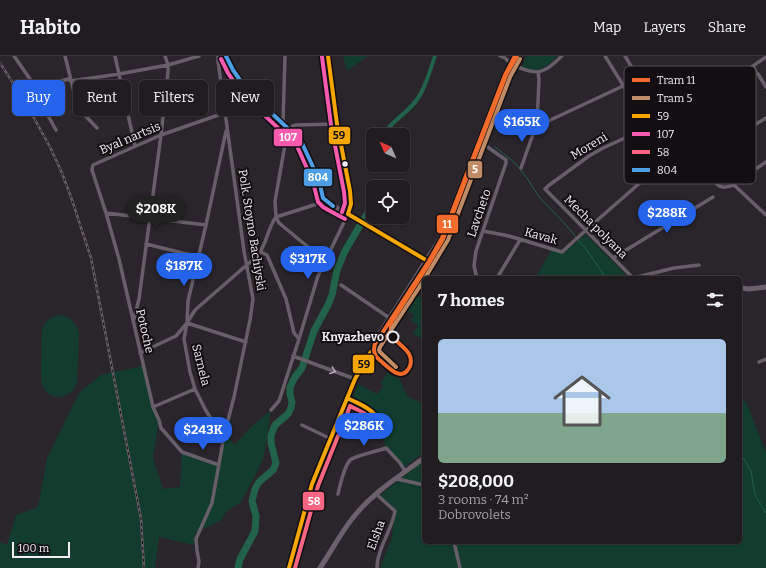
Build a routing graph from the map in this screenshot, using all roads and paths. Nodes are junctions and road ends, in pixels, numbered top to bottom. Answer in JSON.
{"nodes":[{"id":1,"x":14,"y":56,"type":"edge"},
{"id":2,"x":65,"y":56,"type":"edge"},
{"id":3,"x":115,"y":56,"type":"edge"},
{"id":4,"x":165,"y":56,"type":"edge"},
{"id":5,"x":199,"y":56,"type":"edge"},
{"id":6,"x":218,"y":56,"type":"edge"},
{"id":7,"x":226,"y":56,"type":"edge"},
{"id":8,"x":285,"y":56,"type":"edge"},
{"id":9,"x":328,"y":56,"type":"edge"},
{"id":10,"x":500,"y":56,"type":"edge"},
{"id":11,"x":514,"y":56,"type":"edge"},
{"id":12,"x":521,"y":56,"type":"edge"},
{"id":13,"x":562,"y":56,"type":"edge"},
{"id":14,"x":606,"y":56,"type":"edge"},
{"id":15,"x":625,"y":56,"type":"edge"},
{"id":16,"x":506,"y":57,"type":"edge"},
{"id":17,"x":766,"y":57,"type":"edge"},
{"id":18,"x":511,"y":64,"type":"junction"},
{"id":19,"x":168,"y":65,"type":"junction"},
{"id":20,"x":631,"y":66,"type":"edge"},
{"id":21,"x":753,"y":66,"type":"edge"},
{"id":22,"x":756,"y":71,"type":"edge"},
{"id":23,"x":538,"y":72,"type":"junction"},
{"id":24,"x":119,"y":74,"type":"junction"},
{"id":25,"x":31,"y":80,"type":"edge"},
{"id":26,"x":65,"y":80,"type":"edge"},
{"id":27,"x":220,"y":80,"type":"edge"},
{"id":28,"x":72,"y":81,"type":"junction"},
{"id":29,"x":623,"y":86,"type":"joint"},
{"id":30,"x":766,"y":87,"type":"edge"},
{"id":31,"x":48,"y":116,"type":"edge"},
{"id":32,"x":216,"y":116,"type":"edge"},
{"id":33,"x":225,"y":116,"type":"edge"},
{"id":34,"x":766,"y":118,"type":"edge"},
{"id":35,"x":283,"y":123,"type":"junction"},
{"id":36,"x":537,"y":123,"type":"junction"},
{"id":37,"x":337,"y":124,"type":"junction"},
{"id":38,"x":756,"y":124,"type":"edge"},
{"id":39,"x":97,"y":128,"type":"dead end"},
{"id":40,"x":227,"y":128,"type":"junction"},
{"id":41,"x":288,"y":128,"type":"junction"},
{"id":42,"x":56,"y":130,"type":"dead end"},
{"id":43,"x":161,"y":135,"type":"junction"},
{"id":44,"x":624,"y":138,"type":"edge"},
{"id":45,"x":482,"y":143,"type":"junction"},
{"id":46,"x":135,"y":146,"type":"junction"},
{"id":47,"x":766,"y":162,"type":"edge"},
{"id":48,"x":521,"y":168,"type":"dead end"},
{"id":49,"x":756,"y":169,"type":"edge"},
{"id":50,"x":92,"y":170,"type":"joint"},
{"id":51,"x":639,"y":184,"type":"edge"},
{"id":52,"x":717,"y":184,"type":"edge"},
{"id":53,"x":734,"y":185,"type":"joint"},
{"id":54,"x":545,"y":189,"type":"joint"},
{"id":55,"x":713,"y":197,"type":"dead end"},
{"id":56,"x":327,"y":202,"type":"junction"},
{"id":57,"x":106,"y":213,"type":"junction"},
{"id":58,"x":348,"y":214,"type":"junction"},
{"id":59,"x":766,"y":215,"type":"edge"},
{"id":60,"x":276,"y":217,"type":"junction"},
{"id":61,"x":150,"y":218,"type":"junction"},
{"id":62,"x":206,"y":225,"type":"junction"},
{"id":63,"x":586,"y":230,"type":"junction"},
{"id":64,"x":483,"y":232,"type":"junction"},
{"id":65,"x":520,"y":240,"type":"junction"},
{"id":66,"x":146,"y":244,"type":"junction"},
{"id":67,"x":261,"y":252,"type":"junction"},
{"id":68,"x":199,"y":256,"type":"junction"},
{"id":69,"x":613,"y":258,"type":"junction"},
{"id":70,"x":325,"y":261,"type":"junction"},
{"id":71,"x":429,"y":262,"type":"junction"},
{"id":72,"x":698,"y":265,"type":"dead end"},
{"id":73,"x":246,"y":266,"type":"junction"},
{"id":74,"x":477,"y":276,"type":"edge"},
{"id":75,"x":498,"y":276,"type":"edge"},
{"id":76,"x":631,"y":276,"type":"edge"},
{"id":77,"x":642,"y":276,"type":"edge"},
{"id":78,"x":341,"y":285,"type":"dead end"},
{"id":79,"x":766,"y":287,"type":"edge"},
{"id":80,"x":742,"y":288,"type":"edge"},
{"id":81,"x":392,"y":319,"type":"junction"},
{"id":82,"x":134,"y":321,"type":"junction"},
{"id":83,"x":187,"y":323,"type":"junction"},
{"id":84,"x":299,"y":339,"type":"junction"},
{"id":85,"x":246,"y":342,"type":"junction"},
{"id":86,"x":140,"y":353,"type":"junction"},
{"id":87,"x":294,"y":357,"type":"junction"},
{"id":88,"x":766,"y":359,"type":"edge"},
{"id":89,"x":760,"y":362,"type":"dead end"},
{"id":90,"x":355,"y":379,"type":"junction"},
{"id":91,"x":195,"y":389,"type":"junction"},
{"id":92,"x":347,"y":398,"type":"junction"},
{"id":93,"x":153,"y":407,"type":"junction"},
{"id":94,"x":271,"y":410,"type":"dead end"},
{"id":95,"x":302,"y":425,"type":"dead end"},
{"id":96,"x":335,"y":428,"type":"junction"},
{"id":97,"x":224,"y":436,"type":"junction"},
{"id":98,"x":331,"y":439,"type":"junction"},
{"id":99,"x":422,"y":459,"type":"edge"},
{"id":100,"x":219,"y":465,"type":"junction"},
{"id":101,"x":405,"y":471,"type":"junction"},
{"id":102,"x":395,"y":479,"type":"junction"},
{"id":103,"x":422,"y":485,"type":"edge"},
{"id":104,"x":338,"y":494,"type":"dead end"},
{"id":105,"x":376,"y":494,"type":"junction"},
{"id":106,"x":454,"y":544,"type":"edge"},
{"id":107,"x":198,"y":568,"type":"edge"},
{"id":108,"x":289,"y":568,"type":"edge"},
{"id":109,"x":320,"y":568,"type":"edge"},
{"id":110,"x":377,"y":568,"type":"edge"},
{"id":111,"x":460,"y":568,"type":"edge"}],
"edges":[{"from":1,"to":25,"type":"street"},
{"from":2,"to":28,"type":"street"},
{"from":3,"to":24,"type":"street"},
{"from":4,"to":19,"type":"street"},
{"from":5,"to":19,"type":"street"},
{"from":6,"to":27,"type":"street","name":"Polk. Stoyno Bachiyski"},
{"from":7,"to":35,"type":"street"},
{"from":8,"to":35,"type":"street"},
{"from":9,"to":37,"type":"street"},
{"from":10,"to":16,"type":"street"},
{"from":11,"to":18,"type":"main road"},
{"from":12,"to":18,"type":"street"},
{"from":13,"to":23,"type":"street"},
{"from":14,"to":29,"type":"street"},
{"from":15,"to":20,"type":"street"},
{"from":16,"to":18,"type":"street"},
{"from":17,"to":21,"type":"street"},
{"from":18,"to":23,"type":"street"},
{"from":18,"to":45,"type":"main road"},
{"from":18,"to":71,"type":"main road"},
{"from":19,"to":24,"type":"street"},
{"from":19,"to":43,"type":"street"},
{"from":22,"to":30,"type":"street"},
{"from":23,"to":36,"type":"street"},
{"from":24,"to":28,"type":"street"},
{"from":24,"to":46,"type":"street"},
{"from":26,"to":28,"type":"street"},
{"from":28,"to":39,"type":"street"},
{"from":29,"to":36,"type":"street"},
{"from":31,"to":42,"type":"street"},
{"from":32,"to":43,"type":"street","name":"Byal nartsis"},
{"from":33,"to":40,"type":"street","name":"Polk. Stoyno Bachiyski"},
{"from":34,"to":38,"type":"street"},
{"from":35,"to":41,"type":"street"},
{"from":36,"to":48,"type":"street"},
{"from":37,"to":41,"type":"street"},
{"from":37,"to":58,"type":"street"},
{"from":40,"to":62,"type":"street","name":"Sarnela"},
{"from":40,"to":73,"type":"street","name":"Polk. Stoyno Bachiyski"},
{"from":41,"to":56,"type":"street"},
{"from":41,"to":60,"type":"street"},
{"from":43,"to":46,"type":"street","name":"Byal nartsis"},
{"from":43,"to":61,"type":"street"},
{"from":44,"to":54,"type":"street","name":"Moreni"},
{"from":45,"to":64,"type":"street","name":"Lavcheto"},
{"from":45,"to":71,"type":"main road"},
{"from":46,"to":50,"type":"street","name":"Byal nartsis"},
{"from":47,"to":49,"type":"street"},
{"from":50,"to":57,"type":"street","name":"Potoche"},
{"from":51,"to":63,"type":"street","name":"Kavak"},
{"from":52,"to":53,"type":"street"},
{"from":53,"to":59,"type":"street"},
{"from":54,"to":63,"type":"street","name":"Mecha polyana"},
{"from":55,"to":69,"type":"street"},
{"from":56,"to":58,"type":"street"},
{"from":56,"to":60,"type":"street"},
{"from":57,"to":61,"type":"street"},
{"from":57,"to":82,"type":"street","name":"Potoche"},
{"from":58,"to":70,"type":"street"},
{"from":58,"to":71,"type":"street"},
{"from":60,"to":67,"type":"street"},
{"from":60,"to":70,"type":"street"},
{"from":61,"to":62,"type":"street"},
{"from":61,"to":66,"type":"street"},
{"from":62,"to":68,"type":"street","name":"Sarnela"},
{"from":63,"to":65,"type":"street","name":"Kavak"},
{"from":63,"to":69,"type":"street","name":"Mecha polyana"},
{"from":64,"to":65,"type":"street","name":"Kavak"},
{"from":64,"to":74,"type":"street","name":"Lavcheto"},
{"from":65,"to":75,"type":"street"},
{"from":66,"to":68,"type":"street"},
{"from":66,"to":82,"type":"street"},
{"from":67,"to":73,"type":"street"},
{"from":67,"to":84,"type":"street"},
{"from":68,"to":83,"type":"street","name":"Sarnela"},
{"from":69,"to":76,"type":"street","name":"Mecha polyana"},
{"from":70,"to":84,"type":"street"},
{"from":71,"to":81,"type":"main road"},
{"from":72,"to":77,"type":"street"},
{"from":73,"to":83,"type":"street"},
{"from":73,"to":85,"type":"street","name":"Polk. Stoyno Bachiyski"},
{"from":78,"to":81,"type":"street"},
{"from":79,"to":80,"type":"main road"},
{"from":81,"to":90,"type":"main road"},
{"from":82,"to":86,"type":"street","name":"Potoche"},
{"from":83,"to":85,"type":"street"},
{"from":83,"to":86,"type":"street"},
{"from":83,"to":91,"type":"street","name":"Sarnela"},
{"from":84,"to":87,"type":"street"},
{"from":85,"to":97,"type":"street","name":"Polk. Stoyno Bachiyski"},
{"from":86,"to":93,"type":"street","name":"Potoche"},
{"from":87,"to":90,"type":"street","one_way":true},
{"from":87,"to":94,"type":"street"},
{"from":88,"to":89,"type":"street"},
{"from":90,"to":92,"type":"main road"},
{"from":91,"to":93,"type":"street"},
{"from":91,"to":97,"type":"street","name":"Sarnela"},
{"from":92,"to":96,"type":"main road"},
{"from":92,"to":96,"type":"street"},
{"from":93,"to":100,"type":"street","name":"Potoche"},
{"from":95,"to":98,"type":"street"},
{"from":96,"to":98,"type":"main road"},
{"from":97,"to":100,"type":"street","name":"Polk. Stoyno Bachiyski"},
{"from":98,"to":108,"type":"main road"},
{"from":99,"to":101,"type":"main road"},
{"from":100,"to":107,"type":"street","name":"Polk. Stoyno Bachiyski"},
{"from":101,"to":102,"type":"main road"},
{"from":101,"to":104,"type":"street"},
{"from":102,"to":103,"type":"street"},
{"from":102,"to":105,"type":"main road"},
{"from":105,"to":109,"type":"main road"},
{"from":105,"to":110,"type":"street","name":"Elsha"},
{"from":106,"to":111,"type":"street"}]}
